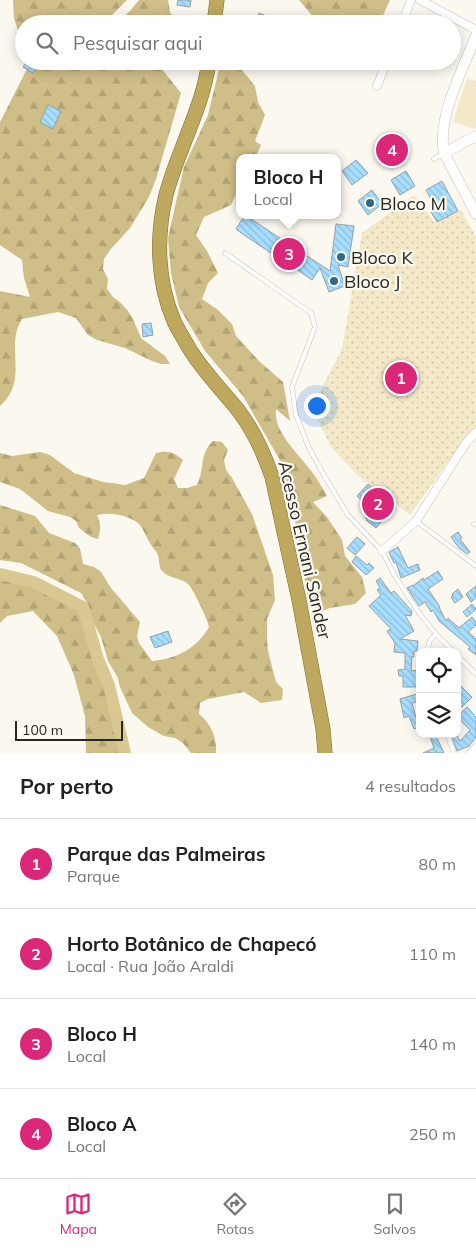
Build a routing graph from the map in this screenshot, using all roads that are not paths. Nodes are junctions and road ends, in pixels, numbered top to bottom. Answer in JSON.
{"nodes":[{"id":1,"x":217,"y":0,"type":"edge"},
{"id":2,"x":411,"y":0,"type":"edge"},
{"id":3,"x":420,"y":0,"type":"edge"},
{"id":4,"x":215,"y":15,"type":"edge"},
{"id":5,"x":405,"y":15,"type":"edge"},
{"id":6,"x":448,"y":15,"type":"edge"},
{"id":7,"x":461,"y":22,"type":"edge"},
{"id":8,"x":476,"y":30,"type":"edge"},
{"id":9,"x":476,"y":35,"type":"edge"},
{"id":10,"x":207,"y":70,"type":"edge"},
{"id":11,"x":384,"y":70,"type":"edge"},
{"id":12,"x":378,"y":86,"type":"dead end"},
{"id":13,"x":476,"y":136,"type":"edge"},
{"id":14,"x":440,"y":146,"type":"junction"},
{"id":15,"x":434,"y":159,"type":"dead end"},
{"id":16,"x":476,"y":212,"type":"edge"},
{"id":17,"x":225,"y":252,"type":"dead end"},
{"id":18,"x":476,"y":432,"type":"edge"},
{"id":19,"x":416,"y":521,"type":"junction"},
{"id":20,"x":382,"y":551,"type":"junction"},
{"id":21,"x":476,"y":566,"type":"edge"},
{"id":22,"x":436,"y":634,"type":"junction"},
{"id":23,"x":428,"y":648,"type":"edge"},
{"id":24,"x":450,"y":648,"type":"edge"},
{"id":25,"x":461,"y":659,"type":"edge"},
{"id":26,"x":476,"y":674,"type":"edge"},
{"id":27,"x":449,"y":738,"type":"edge"},
{"id":28,"x":476,"y":748,"type":"edge"},
{"id":29,"x":325,"y":753,"type":"edge"},
{"id":30,"x":454,"y":753,"type":"edge"},
{"id":31,"x":471,"y":753,"type":"edge"}],
"edges":[{"from":1,"to":4,"type":"highway"},
{"from":2,"to":5,"type":"street"},
{"from":3,"to":6,"type":"street"},
{"from":7,"to":8,"type":"street"},
{"from":9,"to":14,"type":"street"},
{"from":10,"to":29,"type":"highway","name":"Acesso Ernani Sander"},
{"from":11,"to":12,"type":"street"},
{"from":13,"to":14,"type":"street"},
{"from":14,"to":15,"type":"lane"},
{"from":14,"to":16,"type":"street"},
{"from":17,"to":20,"type":"lane"},
{"from":18,"to":19,"type":"street"},
{"from":19,"to":20,"type":"street"},
{"from":19,"to":21,"type":"lane"},
{"from":20,"to":22,"type":"lane"},
{"from":22,"to":23,"type":"lane"},
{"from":22,"to":24,"type":"lane"},
{"from":25,"to":26,"type":"lane"},
{"from":27,"to":30,"type":"lane"},
{"from":28,"to":31,"type":"street"}]}
